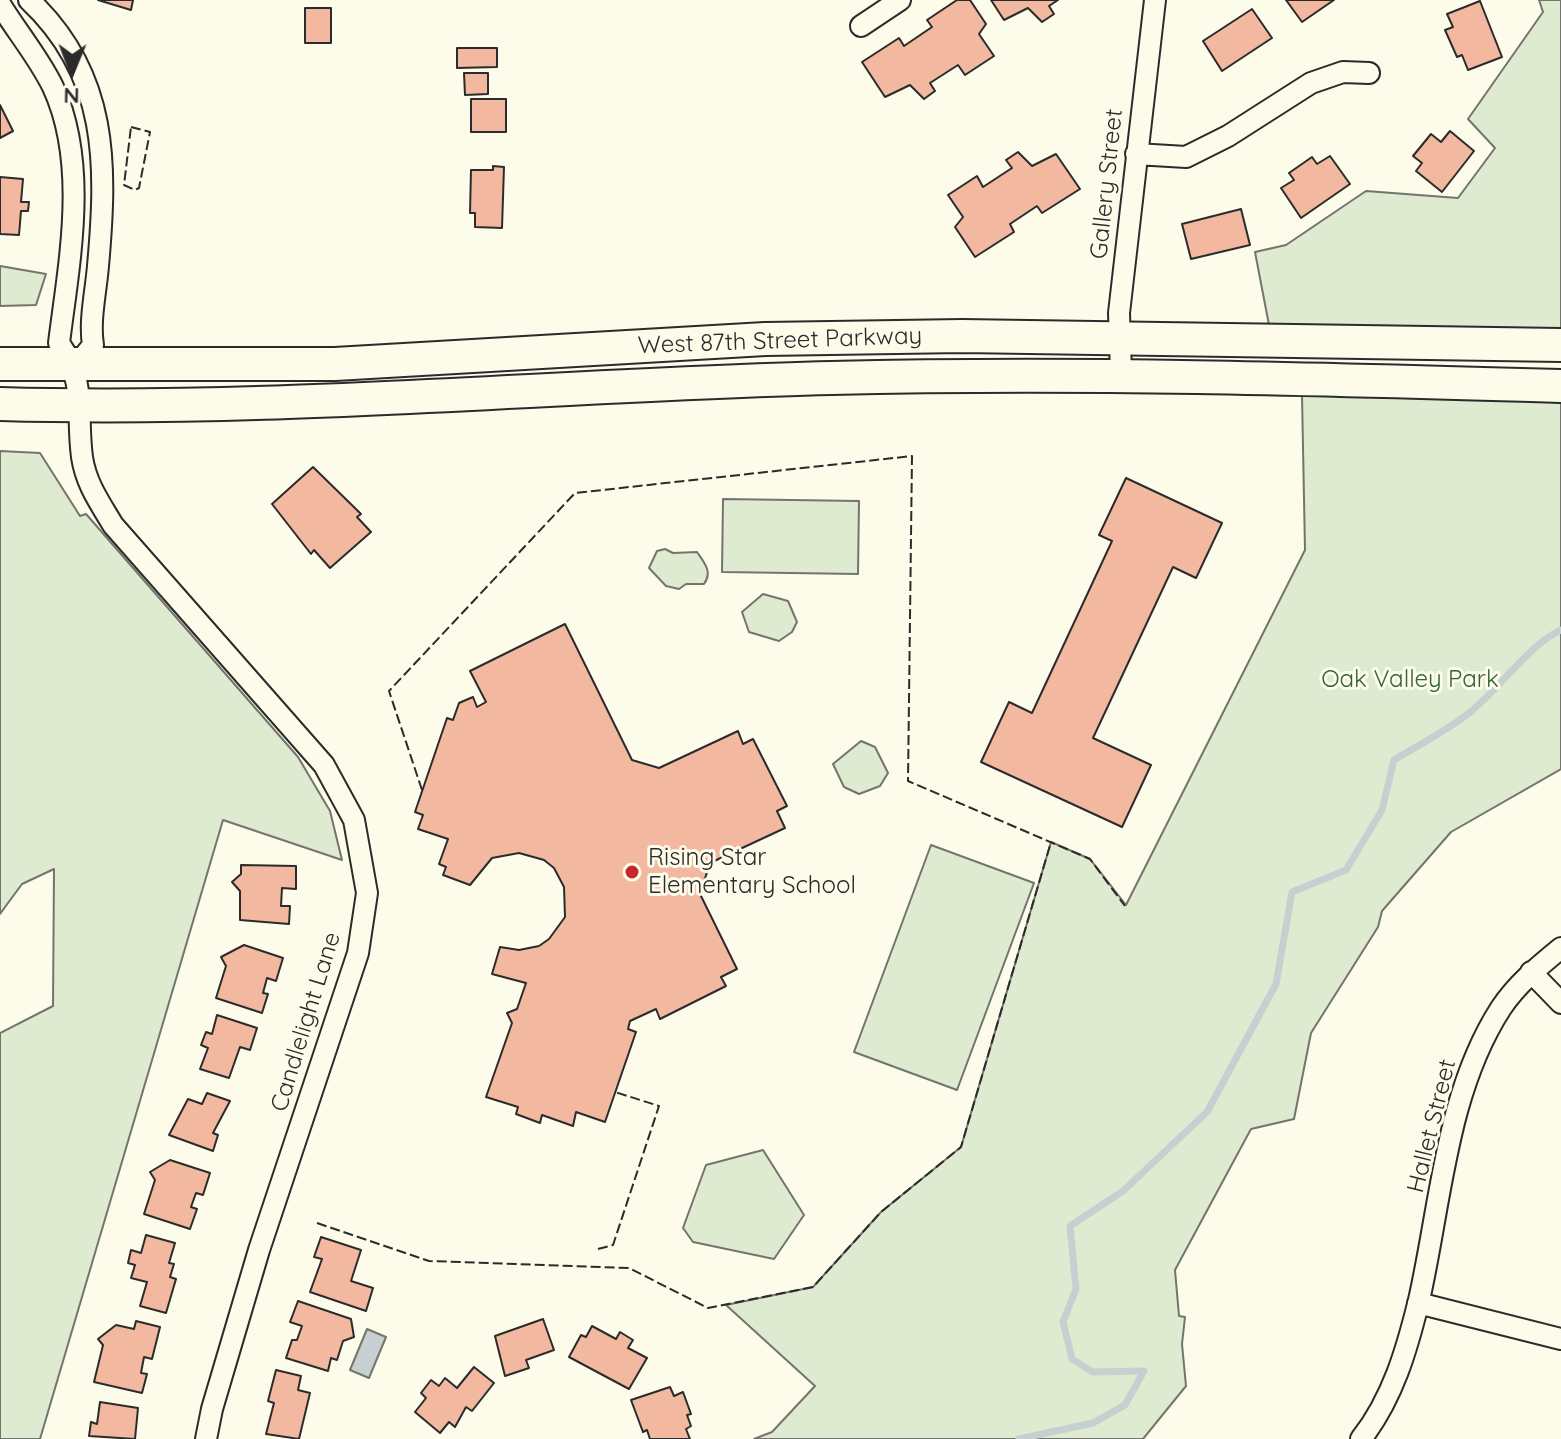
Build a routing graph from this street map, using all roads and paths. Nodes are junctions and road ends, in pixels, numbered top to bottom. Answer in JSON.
{"nodes":[{"id":1,"x":20,"y":0,"type":"edge"},
{"id":2,"x":29,"y":0,"type":"edge"},
{"id":3,"x":900,"y":0,"type":"edge"},
{"id":4,"x":1155,"y":0,"type":"edge"},
{"id":5,"x":4,"y":12,"type":"edge"},
{"id":6,"x":861,"y":26,"type":"dead end"},
{"id":7,"x":1369,"y":73,"type":"dead end"},
{"id":8,"x":100,"y":128,"type":"junction"},
{"id":9,"x":67,"y":136,"type":"junction"},
{"id":10,"x":1136,"y":154,"type":"junction"},
{"id":11,"x":1119,"y":336,"type":"junction"},
{"id":12,"x":1561,"y":345,"type":"edge"},
{"id":13,"x":0,"y":364,"type":"edge"},
{"id":14,"x":76,"y":366,"type":"junction"},
{"id":15,"x":1121,"y":374,"type":"junction"},
{"id":16,"x":1561,"y":386,"type":"edge"},
{"id":17,"x":0,"y":404,"type":"edge"},
{"id":18,"x":80,"y":405,"type":"junction"},
{"id":19,"x":1561,"y":948,"type":"edge"},
{"id":20,"x":1531,"y":972,"type":"junction"},
{"id":21,"x":1561,"y":1003,"type":"edge"},
{"id":22,"x":1418,"y":1303,"type":"junction"},
{"id":23,"x":1561,"y":1339,"type":"edge"},
{"id":24,"x":206,"y":1439,"type":"edge"},
{"id":25,"x":1361,"y":1439,"type":"edge"}],
"edges":[{"from":1,"to":5,"type":"street"},
{"from":2,"to":8,"type":"street"},
{"from":3,"to":6,"type":"street"},
{"from":4,"to":10,"type":"street","name":"Gallery Street"},
{"from":5,"to":9,"type":"street","name":"Candlelight Lane"},
{"from":7,"to":10,"type":"street"},
{"from":8,"to":9,"type":"street"},
{"from":8,"to":14,"type":"street"},
{"from":9,"to":14,"type":"street","name":"Candlelight Lane"},
{"from":10,"to":11,"type":"street","name":"Gallery Street"},
{"from":11,"to":12,"type":"main road","name":"West 87th Street Parkway"},
{"from":11,"to":14,"type":"main road","name":"West 87th Street Parkway"},
{"from":11,"to":15,"type":"street","name":"Gallery Street"},
{"from":13,"to":14,"type":"main road","name":"West 87th Street Parkway"},
{"from":14,"to":18,"type":"street","name":"Candlelight Lane"},
{"from":15,"to":16,"type":"main road","name":"West 87th Street Parkway"},
{"from":15,"to":18,"type":"main road","name":"West 87th Street Parkway"},
{"from":17,"to":18,"type":"main road","name":"West 87th Street Parkway"},
{"from":18,"to":24,"type":"street","name":"Candlelight Lane"},
{"from":19,"to":20,"type":"street","name":"Hallet Street"},
{"from":20,"to":21,"type":"street"},
{"from":20,"to":22,"type":"street","name":"Hallet Street"},
{"from":22,"to":23,"type":"street"},
{"from":22,"to":25,"type":"street","name":"Hallet Street"}]}
